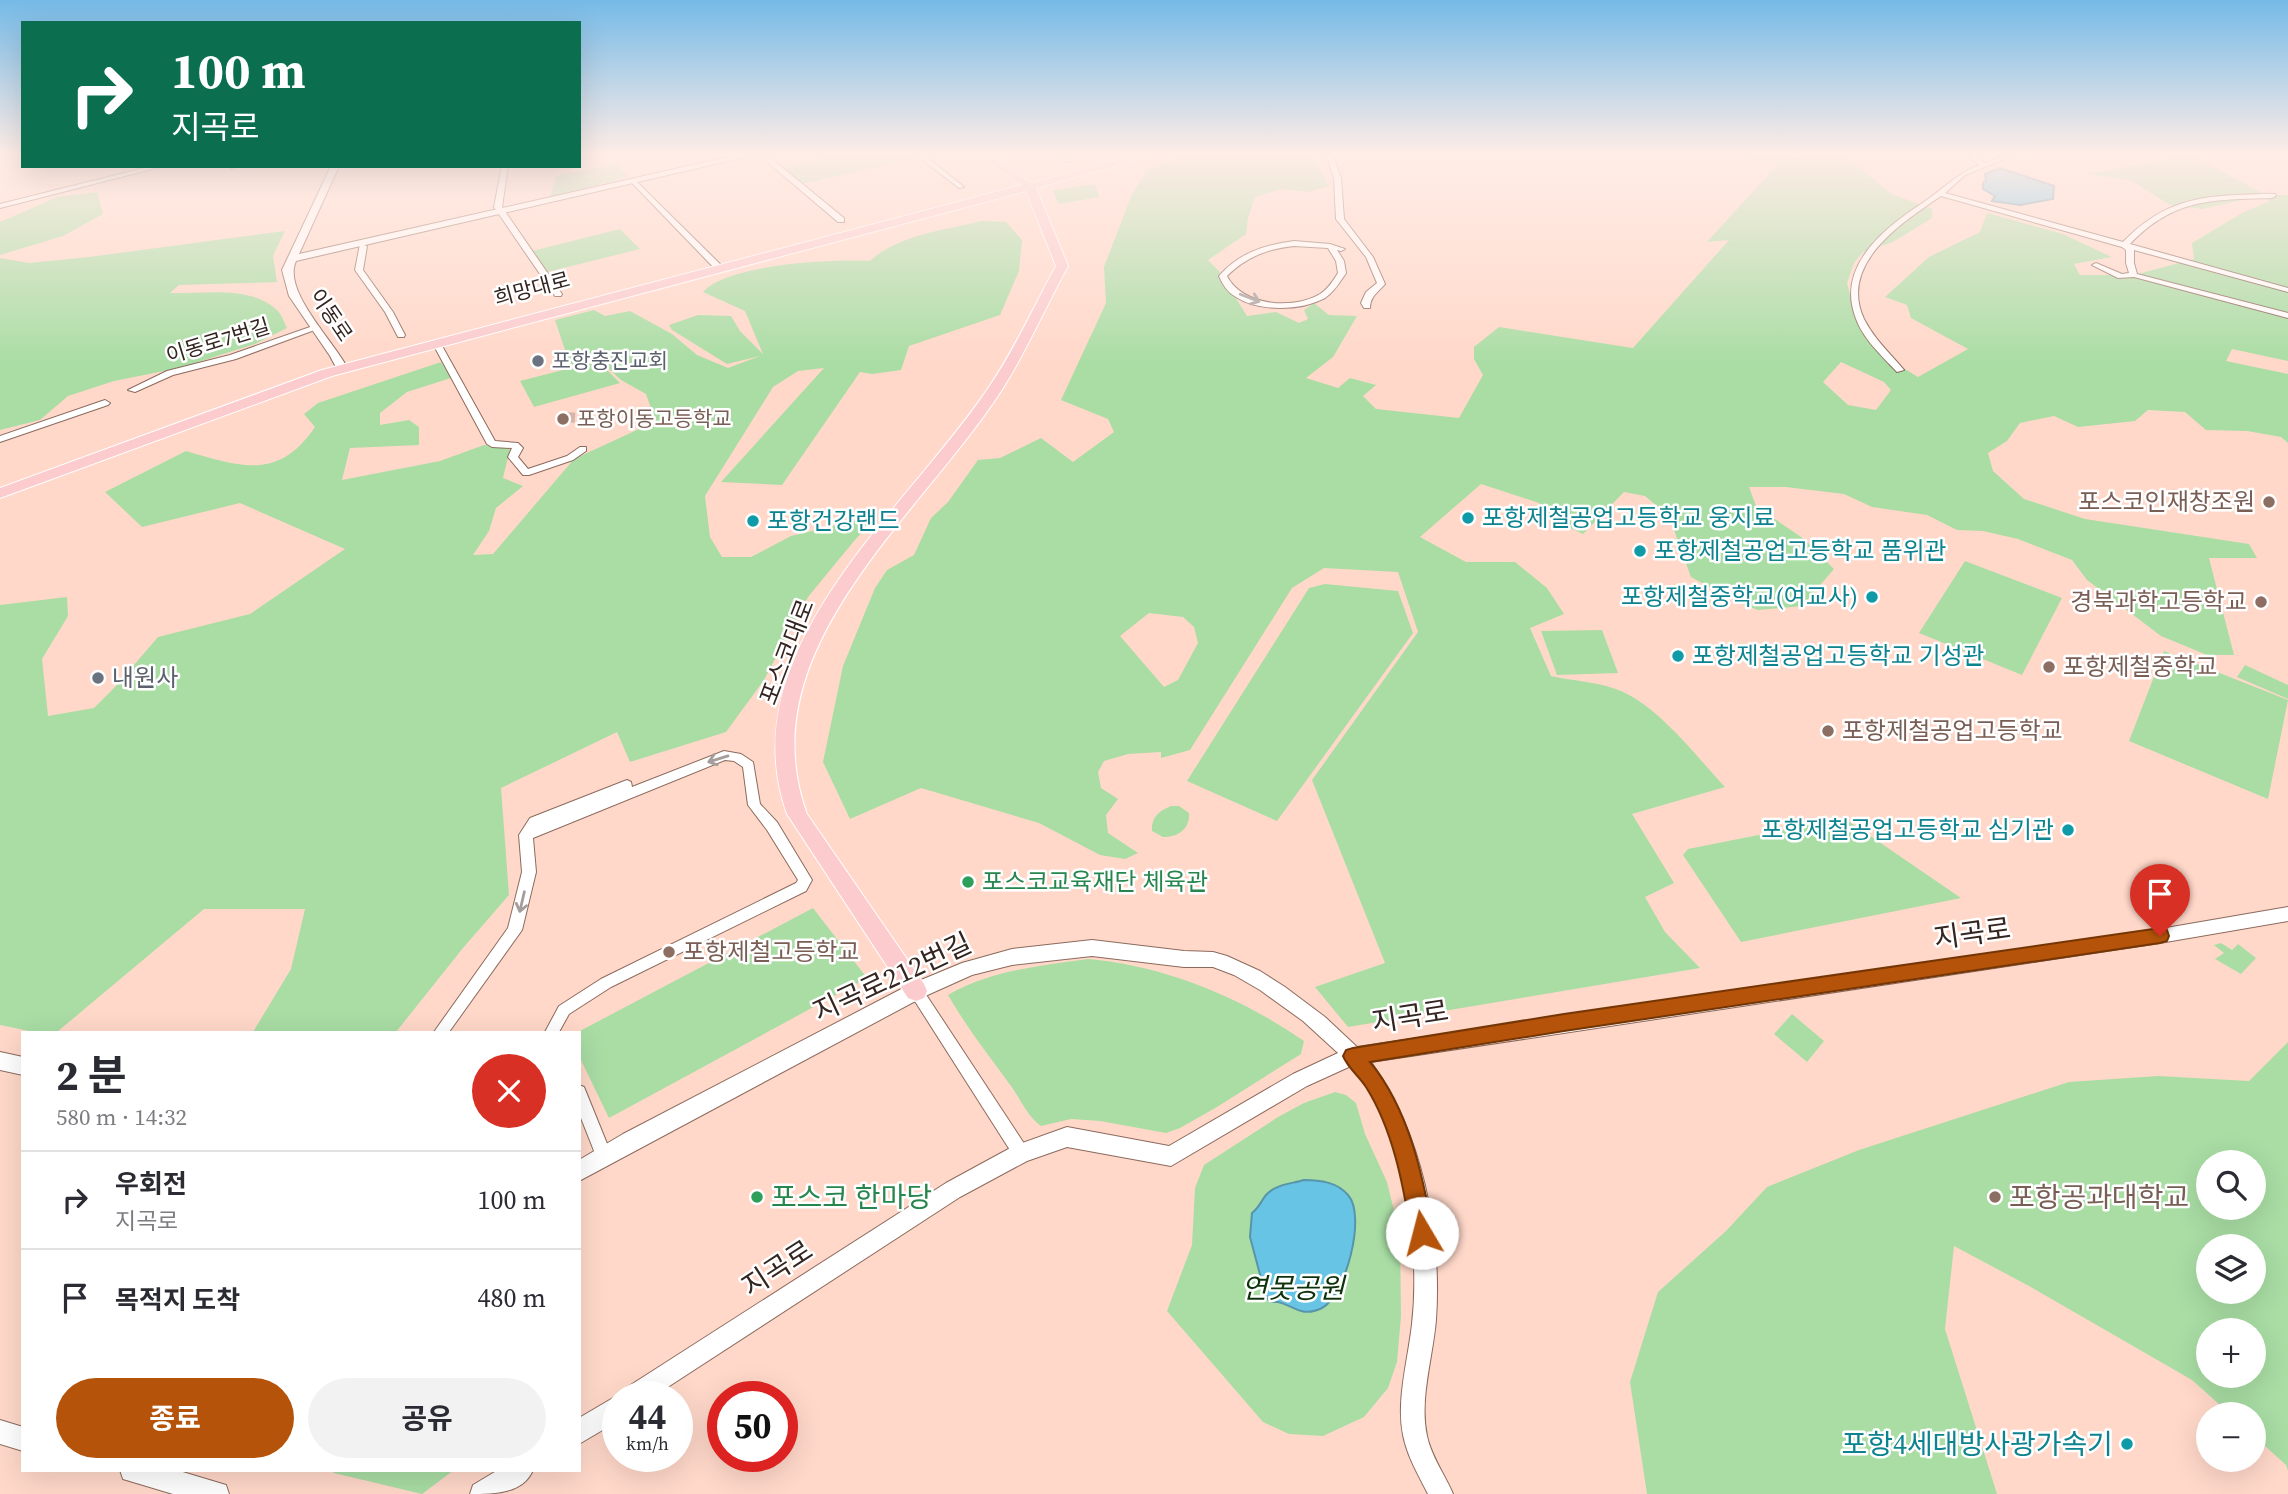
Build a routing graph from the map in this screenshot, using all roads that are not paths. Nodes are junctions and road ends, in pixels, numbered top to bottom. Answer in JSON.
{"nodes":[{"id":1,"x":308,"y":225,"type":"edge"},
{"id":2,"x":455,"y":225,"type":"edge"},
{"id":3,"x":510,"y":225,"type":"edge"},
{"id":4,"x":676,"y":225,"type":"edge"},
{"id":5,"x":871,"y":225,"type":"edge"},
{"id":6,"x":1045,"y":225,"type":"edge"},
{"id":7,"x":1345,"y":225,"type":"edge"},
{"id":8,"x":1897,"y":225,"type":"edge"},
{"id":9,"x":2051,"y":225,"type":"edge"},
{"id":10,"x":2143,"y":225,"type":"edge"},
{"id":11,"x":2125,"y":245,"type":"junction"},
{"id":12,"x":363,"y":246,"type":"junction"},
{"id":13,"x":1363,"y":247,"type":"junction"},
{"id":14,"x":1335,"y":249,"type":"junction"},
{"id":15,"x":292,"y":260,"type":"junction"},
{"id":16,"x":2130,"y":263,"type":"joint"},
{"id":17,"x":2096,"y":265,"type":"dead end"},
{"id":18,"x":717,"y":266,"type":"junction"},
{"id":19,"x":682,"y":275,"type":"junction"},
{"id":20,"x":2121,"y":275,"type":"junction"},
{"id":21,"x":2134,"y":275,"type":"junction"},
{"id":22,"x":2111,"y":278,"type":"dead end"},
{"id":23,"x":2288,"y":290,"type":"edge"},
{"id":24,"x":558,"y":294,"type":"dead end"},
{"id":25,"x":1367,"y":306,"type":"dead end"},
{"id":26,"x":2286,"y":315,"type":"edge"},
{"id":27,"x":316,"y":328,"type":"junction"},
{"id":28,"x":401,"y":335,"type":"dead end"},
{"id":29,"x":437,"y":344,"type":"junction"},
{"id":30,"x":340,"y":365,"type":"junction"},
{"id":31,"x":1900,"y":370,"type":"dead end"},
{"id":32,"x":132,"y":390,"type":"dead end"},
{"id":33,"x":105,"y":402,"type":"dead end"},
{"id":34,"x":0,"y":439,"type":"edge"},
{"id":35,"x":583,"y":449,"type":"dead end"},
{"id":36,"x":0,"y":486,"type":"edge"},
{"id":37,"x":0,"y":493,"type":"edge"},
{"id":38,"x":2288,"y":914,"type":"edge"},
{"id":39,"x":916,"y":991,"type":"junction"},
{"id":40,"x":442,"y":1031,"type":"edge"},
{"id":41,"x":553,"y":1031,"type":"edge"},
{"id":42,"x":1353,"y":1056,"type":"junction"},
{"id":43,"x":0,"y":1061,"type":"edge"},
{"id":44,"x":21,"y":1066,"type":"edge"},
{"id":45,"x":581,"y":1103,"type":"edge"},
{"id":46,"x":586,"y":1130,"type":"edge"},
{"id":47,"x":1021,"y":1153,"type":"junction"},
{"id":48,"x":604,"y":1156,"type":"junction"},
{"id":49,"x":581,"y":1170,"type":"edge"},
{"id":50,"x":657,"y":1381,"type":"edge"},
{"id":51,"x":602,"y":1417,"type":"edge"},
{"id":52,"x":581,"y":1431,"type":"edge"},
{"id":53,"x":0,"y":1432,"type":"edge"},
{"id":54,"x":21,"y":1438,"type":"edge"},
{"id":55,"x":139,"y":1472,"type":"edge"},
{"id":56,"x":518,"y":1472,"type":"edge"},
{"id":57,"x":217,"y":1494,"type":"edge"},
{"id":58,"x":482,"y":1494,"type":"edge"},
{"id":59,"x":1441,"y":1494,"type":"edge"}],
"edges":[{"from":1,"to":15,"type":"main road","name":"이동로"},
{"from":2,"to":12,"type":"main road"},
{"from":3,"to":24,"type":"street"},
{"from":4,"to":18,"type":"street"},
{"from":5,"to":18,"type":"main road","name":"희망대로"},
{"from":6,"to":39,"type":"main road","name":"포스코대로"},
{"from":7,"to":13,"type":"street"},
{"from":8,"to":31,"type":"street"},
{"from":9,"to":11,"type":"street"},
{"from":10,"to":11,"type":"street"},
{"from":11,"to":16,"type":"street"},
{"from":11,"to":23,"type":"street"},
{"from":12,"to":15,"type":"main road"},
{"from":12,"to":28,"type":"street"},
{"from":13,"to":14,"type":"street"},
{"from":13,"to":25,"type":"street"},
{"from":14,"to":14,"type":"street","one_way":true},
{"from":15,"to":27,"type":"main road","name":"이동로"},
{"from":16,"to":21,"type":"street"},
{"from":17,"to":20,"type":"street"},
{"from":18,"to":19,"type":"main road","name":"희망대로"},
{"from":19,"to":29,"type":"main road","name":"희망대로"},
{"from":19,"to":30,"type":"main road","name":"희망대로"},
{"from":20,"to":21,"type":"street"},
{"from":20,"to":22,"type":"street"},
{"from":21,"to":26,"type":"street"},
{"from":27,"to":30,"type":"main road","name":"이동로"},
{"from":27,"to":32,"type":"street","name":"이동로7번길"},
{"from":29,"to":30,"type":"main road","name":"희망대로"},
{"from":29,"to":35,"type":"street"},
{"from":30,"to":36,"type":"main road","name":"희망대로"},
{"from":30,"to":37,"type":"main road","name":"희망대로"},
{"from":33,"to":34,"type":"street"},
{"from":38,"to":42,"type":"main road","name":"지곡로"},
{"from":39,"to":42,"type":"main road","name":"지곡로212번길"},
{"from":39,"to":47,"type":"street","name":"포스코대로"},
{"from":39,"to":48,"type":"main road","name":"지곡로212번길"},
{"from":41,"to":40,"type":"street","one_way":true},
{"from":42,"to":47,"type":"main road","name":"지곡로"},
{"from":42,"to":59,"type":"main road","name":"지곡로212번길"},
{"from":43,"to":44,"type":"main road"},
{"from":45,"to":46,"type":"street"},
{"from":46,"to":48,"type":"street"},
{"from":47,"to":50,"type":"main road","name":"지곡로"},
{"from":48,"to":49,"type":"main road","name":"지곡로212번길"},
{"from":51,"to":52,"type":"main road"},
{"from":53,"to":54,"type":"main road"},
{"from":55,"to":57,"type":"main road"},
{"from":56,"to":58,"type":"main road"}]}
